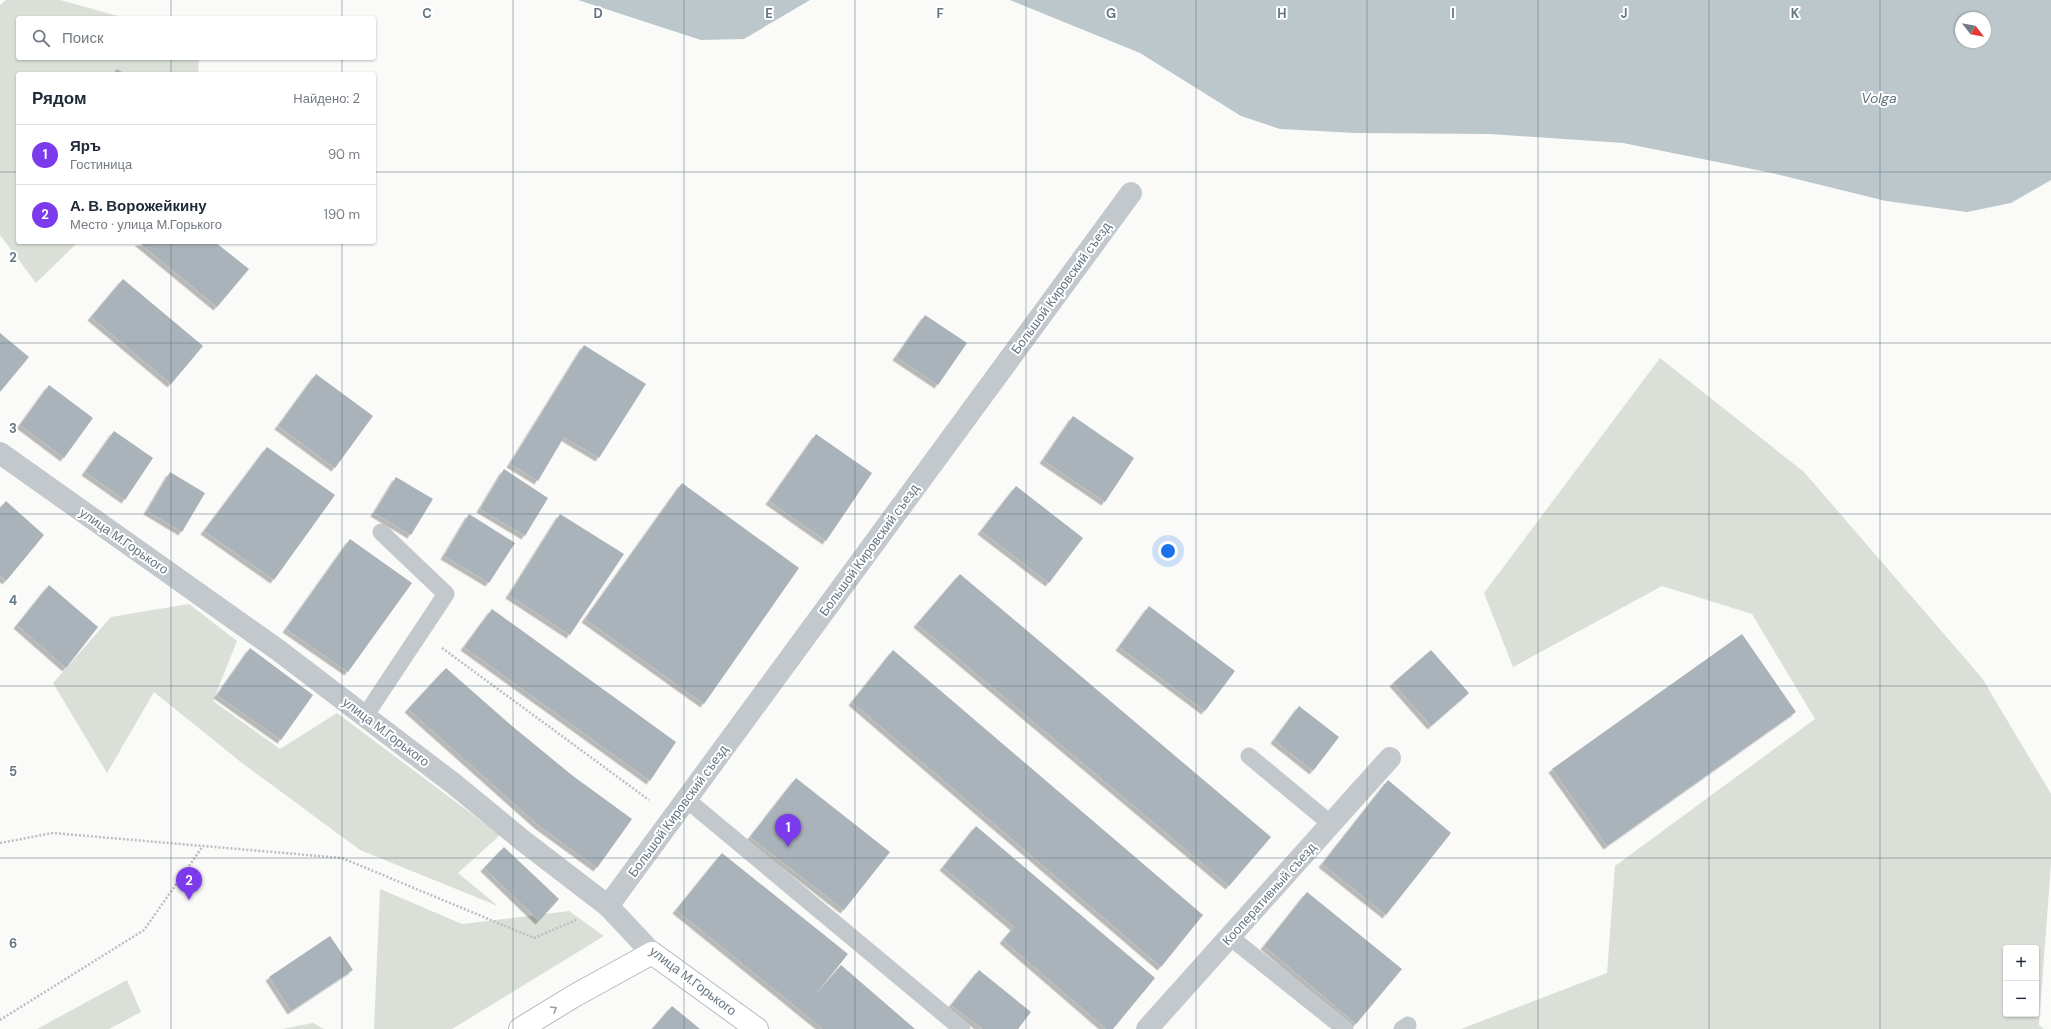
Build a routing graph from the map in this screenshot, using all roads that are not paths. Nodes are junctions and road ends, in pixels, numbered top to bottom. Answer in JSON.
{"nodes":[{"id":1,"x":1131,"y":193,"type":"dead end"},
{"id":2,"x":0,"y":453,"type":"edge"},
{"id":3,"x":381,"y":532,"type":"dead end"},
{"id":4,"x":365,"y":716,"type":"junction"},
{"id":5,"x":1249,"y":756,"type":"dead end"},
{"id":6,"x":1390,"y":758,"type":"dead end"},
{"id":7,"x":686,"y":799,"type":"junction"},
{"id":8,"x":1332,"y":824,"type":"junction"},
{"id":9,"x":608,"y":906,"type":"junction"},
{"id":10,"x":1230,"y":937,"type":"junction"},
{"id":11,"x":652,"y":954,"type":"junction"},
{"id":12,"x":520,"y":1029,"type":"edge"},
{"id":13,"x":757,"y":1029,"type":"edge"},
{"id":14,"x":962,"y":1029,"type":"edge"},
{"id":15,"x":1148,"y":1029,"type":"edge"},
{"id":16,"x":1344,"y":1029,"type":"edge"}],
"edges":[{"from":1,"to":7,"type":"street","name":"Большой Кировский съезд"},
{"from":2,"to":4,"type":"street","name":"улица М.Горького"},
{"from":3,"to":4,"type":"lane"},
{"from":4,"to":9,"type":"street","name":"улица М.Горького"},
{"from":5,"to":8,"type":"lane"},
{"from":6,"to":8,"type":"street","name":"Кооперативный съезд"},
{"from":7,"to":9,"type":"street","name":"Большой Кировский съезд"},
{"from":7,"to":14,"type":"lane"},
{"from":8,"to":10,"type":"street","name":"Кооперативный съезд"},
{"from":9,"to":11,"type":"street","name":"улица М.Горького"},
{"from":10,"to":15,"type":"street","name":"Кооперативный съезд"},
{"from":10,"to":16,"type":"lane"},
{"from":12,"to":11,"type":"street","one_way":true},
{"from":11,"to":13,"type":"street","name":"улица М.Горького"}]}
